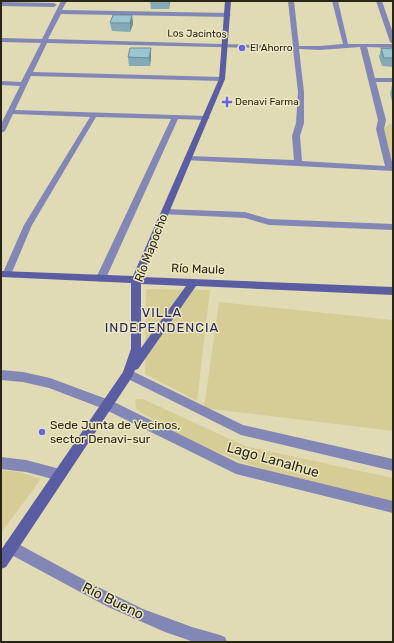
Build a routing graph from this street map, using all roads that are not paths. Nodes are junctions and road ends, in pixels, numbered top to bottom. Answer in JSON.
{"nodes":[{"id":1,"x":64,"y":1,"type":"edge"},
{"id":2,"x":228,"y":1,"type":"edge"},
{"id":3,"x":291,"y":1,"type":"edge"},
{"id":4,"x":335,"y":1,"type":"edge"},
{"id":5,"x":379,"y":1,"type":"edge"},
{"id":6,"x":1,"y":4,"type":"edge"},
{"id":7,"x":54,"y":5,"type":"dead end"},
{"id":8,"x":58,"y":12,"type":"junction"},
{"id":9,"x":228,"y":15,"type":"junction"},
{"id":10,"x":1,"y":40,"type":"edge"},
{"id":11,"x":44,"y":41,"type":"junction"},
{"id":12,"x":393,"y":42,"type":"edge"},
{"id":13,"x":226,"y":45,"type":"junction"},
{"id":14,"x":363,"y":45,"type":"junction"},
{"id":15,"x":346,"y":46,"type":"junction"},
{"id":16,"x":393,"y":46,"type":"edge"},
{"id":17,"x":297,"y":47,"type":"junction"},
{"id":18,"x":28,"y":74,"type":"junction"},
{"id":19,"x":222,"y":79,"type":"junction"},
{"id":20,"x":372,"y":80,"type":"junction"},
{"id":21,"x":393,"y":80,"type":"edge"},
{"id":22,"x":1,"y":84,"type":"edge"},
{"id":23,"x":23,"y":84,"type":"junction"},
{"id":24,"x":10,"y":112,"type":"junction"},
{"id":25,"x":94,"y":114,"type":"junction"},
{"id":26,"x":175,"y":117,"type":"junction"},
{"id":27,"x":206,"y":118,"type":"junction"},
{"id":28,"x":1,"y":131,"type":"edge"},
{"id":29,"x":188,"y":158,"type":"junction"},
{"id":30,"x":298,"y":162,"type":"junction"},
{"id":31,"x":391,"y":169,"type":"edge"},
{"id":32,"x":165,"y":212,"type":"junction"},
{"id":33,"x":393,"y":227,"type":"edge"},
{"id":34,"x":4,"y":274,"type":"edge"},
{"id":35,"x":101,"y":278,"type":"junction"},
{"id":36,"x":136,"y":280,"type":"junction"},
{"id":37,"x":194,"y":282,"type":"junction"},
{"id":38,"x":393,"y":291,"type":"edge"},
{"id":39,"x":128,"y":374,"type":"junction"},
{"id":40,"x":1,"y":375,"type":"edge"},
{"id":41,"x":108,"y":405,"type":"junction"},
{"id":42,"x":1,"y":463,"type":"edge"},
{"id":43,"x":393,"y":465,"type":"edge"},
{"id":44,"x":60,"y":475,"type":"junction"},
{"id":45,"x":393,"y":507,"type":"edge"},
{"id":46,"x":11,"y":547,"type":"junction"},
{"id":47,"x":1,"y":562,"type":"edge"},
{"id":48,"x":220,"y":642,"type":"edge"}],
"edges":[{"from":1,"to":8,"type":"street"},
{"from":2,"to":9,"type":"street","name":"Río Mapocho"},
{"from":3,"to":17,"type":"street"},
{"from":4,"to":15,"type":"street"},
{"from":5,"to":12,"type":"street"},
{"from":6,"to":7,"type":"street"},
{"from":8,"to":9,"type":"street"},
{"from":8,"to":11,"type":"street"},
{"from":9,"to":13,"type":"street","name":"Río Mapocho"},
{"from":10,"to":11,"type":"street","name":"Los Jacintos"},
{"from":11,"to":13,"type":"street","name":"Los Jacintos"},
{"from":11,"to":18,"type":"street"},
{"from":13,"to":17,"type":"street","name":"Los Jacintos"},
{"from":13,"to":19,"type":"street","name":"Río Mapocho"},
{"from":14,"to":15,"type":"street","name":"Los Jacintos"},
{"from":14,"to":16,"type":"street","name":"Los Jacintos"},
{"from":14,"to":20,"type":"street"},
{"from":15,"to":17,"type":"street","name":"Los Jacintos"},
{"from":17,"to":30,"type":"street"},
{"from":18,"to":19,"type":"street"},
{"from":18,"to":23,"type":"street"},
{"from":19,"to":27,"type":"street","name":"Río Mapocho"},
{"from":20,"to":21,"type":"street"},
{"from":20,"to":31,"type":"street"},
{"from":22,"to":23,"type":"street"},
{"from":23,"to":24,"type":"street"},
{"from":24,"to":25,"type":"street"},
{"from":24,"to":28,"type":"street"},
{"from":25,"to":26,"type":"street"},
{"from":25,"to":34,"type":"street"},
{"from":26,"to":27,"type":"street"},
{"from":26,"to":35,"type":"street"},
{"from":27,"to":29,"type":"street","name":"Río Mapocho"},
{"from":29,"to":30,"type":"street"},
{"from":29,"to":32,"type":"street","name":"Río Mapocho"},
{"from":30,"to":31,"type":"street"},
{"from":32,"to":33,"type":"street"},
{"from":32,"to":36,"type":"street","name":"Río Mapocho"},
{"from":34,"to":35,"type":"street","name":"Río Maule"},
{"from":35,"to":36,"type":"street","name":"Río Maule"},
{"from":36,"to":37,"type":"street","name":"Río Maule"},
{"from":36,"to":39,"type":"street","name":"Río Mapocho"},
{"from":37,"to":38,"type":"street","name":"Río Maule"},
{"from":37,"to":39,"type":"street"},
{"from":39,"to":41,"type":"street","name":"Río Mapocho"},
{"from":39,"to":43,"type":"street","name":"Lago Lanalhue"},
{"from":40,"to":41,"type":"street","name":"Lago Lanalhue"},
{"from":41,"to":44,"type":"street","name":"Río Mapocho"},
{"from":41,"to":45,"type":"street","name":"Lago Lanalhue"},
{"from":42,"to":44,"type":"street"},
{"from":44,"to":46,"type":"street","name":"Río Mapocho"},
{"from":46,"to":47,"type":"street","name":"Río Mapocho"},
{"from":46,"to":48,"type":"street","name":"Río Bueno"}]}
